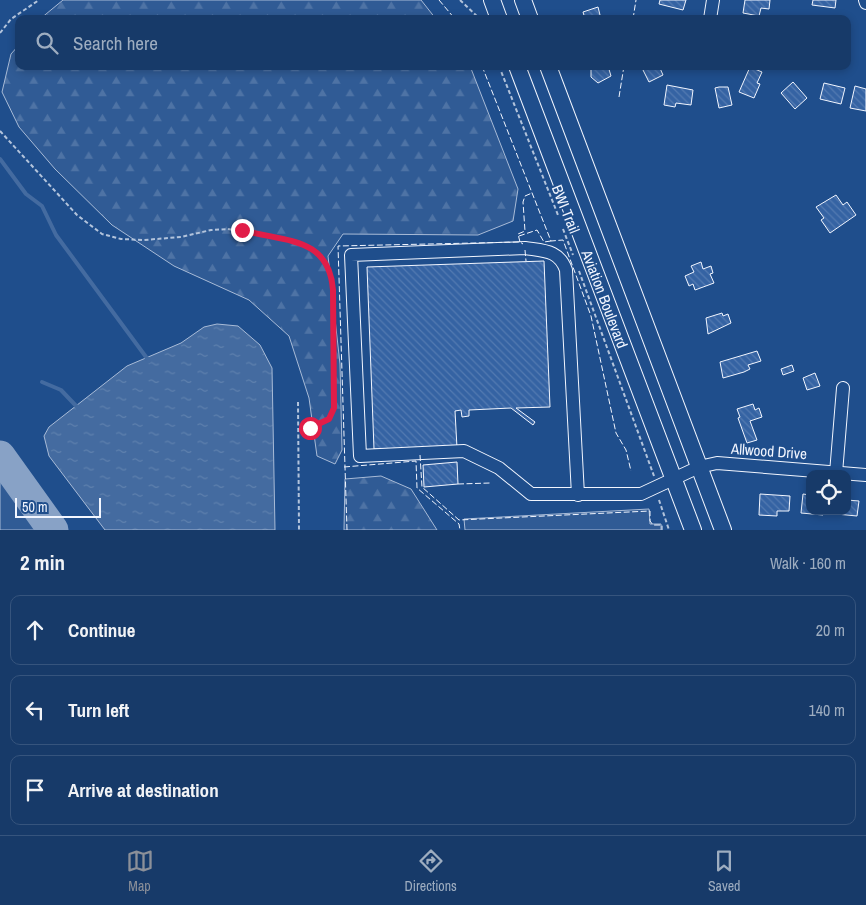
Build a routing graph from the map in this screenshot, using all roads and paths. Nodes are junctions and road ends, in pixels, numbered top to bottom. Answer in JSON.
{"nodes":[{"id":1,"x":39,"y":0,"type":"edge"},
{"id":2,"x":460,"y":0,"type":"edge"},
{"id":3,"x":492,"y":0,"type":"edge"},
{"id":4,"x":523,"y":0,"type":"edge"},
{"id":5,"x":713,"y":0,"type":"edge"},
{"id":6,"x":17,"y":15,"type":"edge"},
{"id":7,"x":476,"y":15,"type":"edge"},
{"id":8,"x":498,"y":15,"type":"edge"},
{"id":9,"x":529,"y":15,"type":"edge"},
{"id":10,"x":711,"y":15,"type":"edge"},
{"id":11,"x":15,"y":16,"type":"edge"},
{"id":12,"x":0,"y":33,"type":"edge"},
{"id":13,"x":501,"y":70,"type":"edge"},
{"id":14,"x":519,"y":70,"type":"edge"},
{"id":15,"x":550,"y":70,"type":"edge"},
{"id":16,"x":0,"y":131,"type":"edge"},
{"id":17,"x":575,"y":260,"type":"dead end"},
{"id":18,"x":572,"y":270,"type":"junction"},
{"id":19,"x":843,"y":388,"type":"dead end"},
{"id":20,"x":298,"y":402,"type":"dead end"},
{"id":21,"x":298,"y":429,"type":"junction"},
{"id":22,"x":700,"y":467,"type":"junction"},
{"id":23,"x":810,"y":470,"type":"edge"},
{"id":24,"x":836,"y":470,"type":"edge"},
{"id":25,"x":851,"y":474,"type":"edge"},
{"id":26,"x":866,"y":475,"type":"edge"},
{"id":27,"x":674,"y":480,"type":"junction"},
{"id":28,"x":656,"y":488,"type":"junction"},
{"id":29,"x":578,"y":495,"type":"junction"},
{"id":30,"x":299,"y":530,"type":"edge"},
{"id":31,"x":669,"y":530,"type":"edge"},
{"id":32,"x":692,"y":530,"type":"edge"},
{"id":33,"x":723,"y":530,"type":"edge"}],
"edges":[{"from":1,"to":6,"type":"path"},
{"from":2,"to":7,"type":"path"},
{"from":3,"to":8,"type":"main road"},
{"from":4,"to":9,"type":"main road"},
{"from":5,"to":10,"type":"street"},
{"from":11,"to":12,"type":"path"},
{"from":13,"to":17,"type":"path","name":"BWI Trail"},
{"from":14,"to":27,"type":"main road","name":"Aviation Boulevard"},
{"from":15,"to":22,"type":"main road","name":"Aviation Boulevard"},
{"from":16,"to":21,"type":"path"},
{"from":18,"to":28,"type":"path"},
{"from":18,"to":29,"type":"street"},
{"from":18,"to":29,"type":"street","name":"Allwood Drive"},
{"from":19,"to":24,"type":"street"},
{"from":20,"to":21,"type":"path"},
{"from":21,"to":30,"type":"path"},
{"from":22,"to":23,"type":"street","name":"Allwood Drive"},
{"from":22,"to":27,"type":"street","name":"Allwood Drive"},
{"from":22,"to":33,"type":"main road","name":"Aviation Boulevard"},
{"from":25,"to":26,"type":"street","name":"Allwood Drive"},
{"from":27,"to":28,"type":"street","name":"Allwood Drive"},
{"from":27,"to":32,"type":"main road","name":"Aviation Boulevard"},
{"from":28,"to":29,"type":"street","name":"Allwood Drive"},
{"from":28,"to":31,"type":"path"}]}
